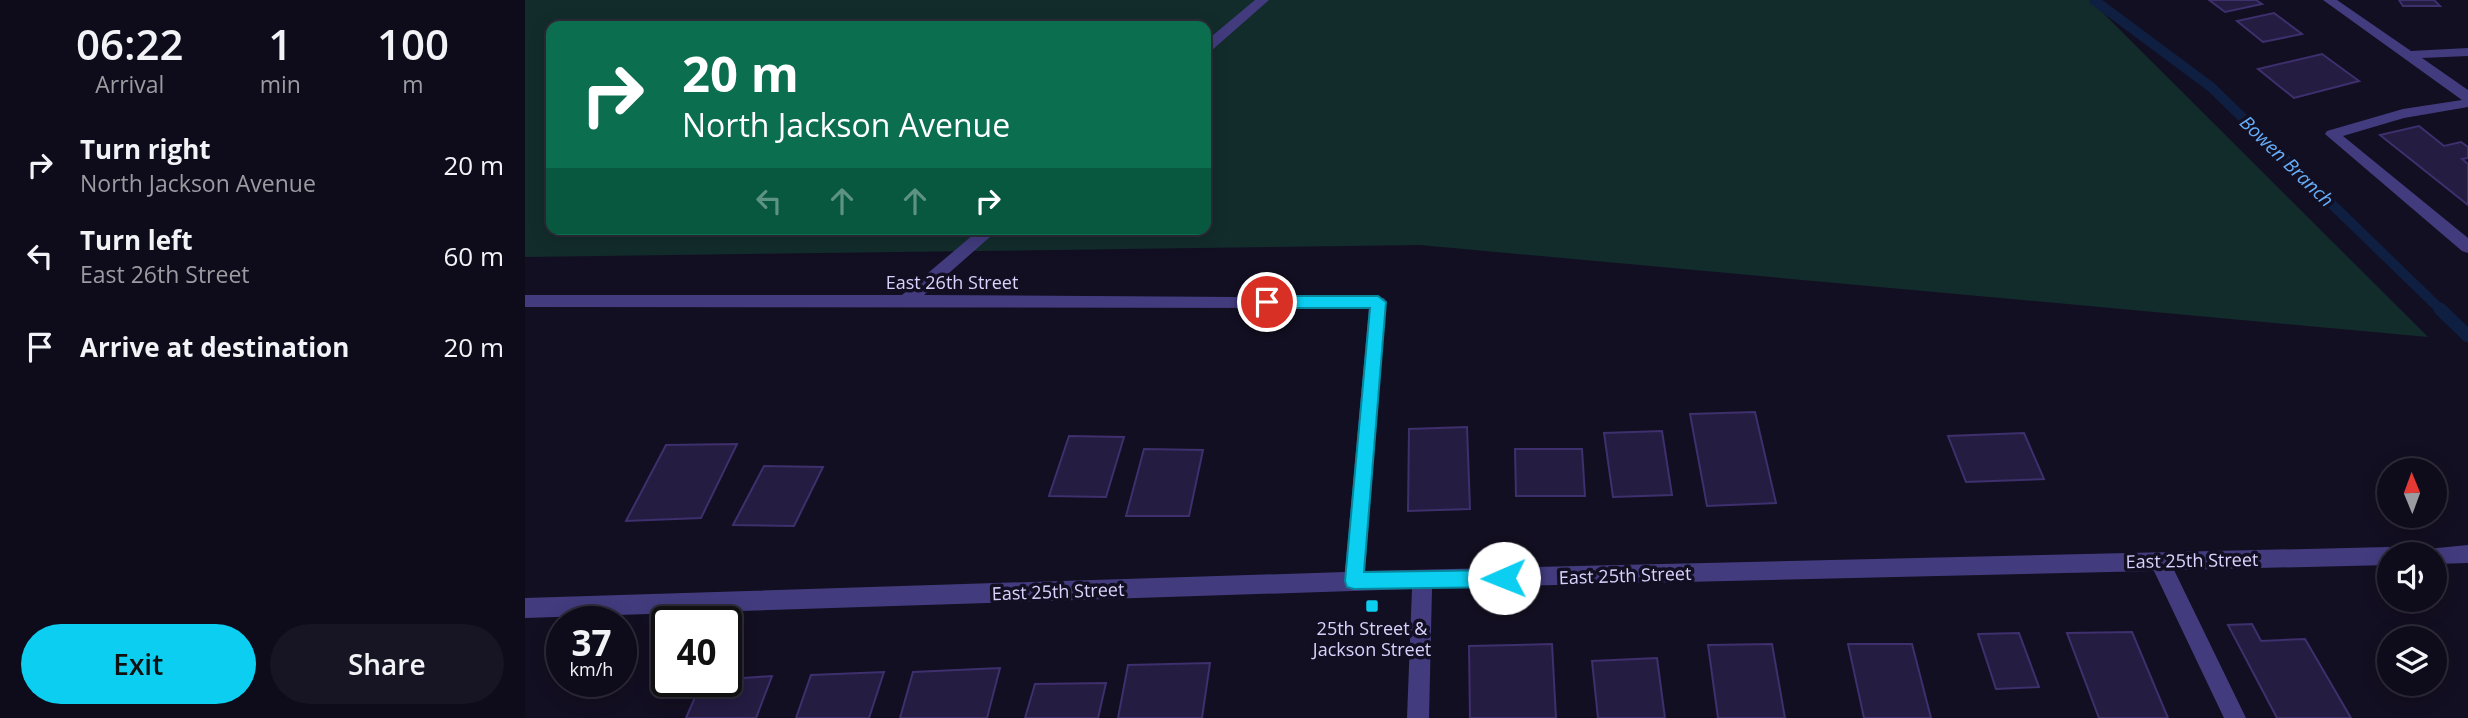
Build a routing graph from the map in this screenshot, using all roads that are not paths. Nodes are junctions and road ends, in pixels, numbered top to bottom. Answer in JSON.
{"nodes":[{"id":1,"x":1263,"y":0,"type":"edge"},
{"id":2,"x":2329,"y":0,"type":"edge"},
{"id":3,"x":1211,"y":44,"type":"edge"},
{"id":4,"x":2468,"y":52,"type":"edge"},
{"id":5,"x":2408,"y":55,"type":"junction"},
{"id":6,"x":2468,"y":97,"type":"edge"},
{"id":7,"x":2468,"y":103,"type":"edge"},
{"id":8,"x":984,"y":235,"type":"edge"},
{"id":9,"x":2468,"y":247,"type":"edge"},
{"id":10,"x":525,"y":301,"type":"edge"},
{"id":11,"x":906,"y":301,"type":"junction"},
{"id":12,"x":2468,"y":554,"type":"edge"},
{"id":13,"x":2447,"y":555,"type":"edge"},
{"id":14,"x":2377,"y":556,"type":"edge"},
{"id":15,"x":2159,"y":560,"type":"junction"},
{"id":16,"x":1422,"y":580,"type":"junction"},
{"id":17,"x":1354,"y":581,"type":"junction"},
{"id":18,"x":525,"y":608,"type":"edge"},
{"id":19,"x":1417,"y":718,"type":"edge"},
{"id":20,"x":2235,"y":718,"type":"edge"}],
"edges":[{"from":1,"to":3,"type":"street"},
{"from":2,"to":5,"type":"street"},
{"from":4,"to":5,"type":"street"},
{"from":5,"to":6,"type":"street"},
{"from":7,"to":9,"type":"street"},
{"from":8,"to":11,"type":"street"},
{"from":10,"to":11,"type":"street","name":"East 26th Street"},
{"from":11,"to":17,"type":"street","name":"East 26th Street"},
{"from":12,"to":13,"type":"street"},
{"from":14,"to":15,"type":"street","name":"East 25th Street"},
{"from":15,"to":16,"type":"street","name":"East 25th Street"},
{"from":15,"to":20,"type":"street"},
{"from":16,"to":17,"type":"street","name":"East 25th Street"},
{"from":16,"to":19,"type":"street"},
{"from":17,"to":18,"type":"street","name":"East 25th Street"}]}
